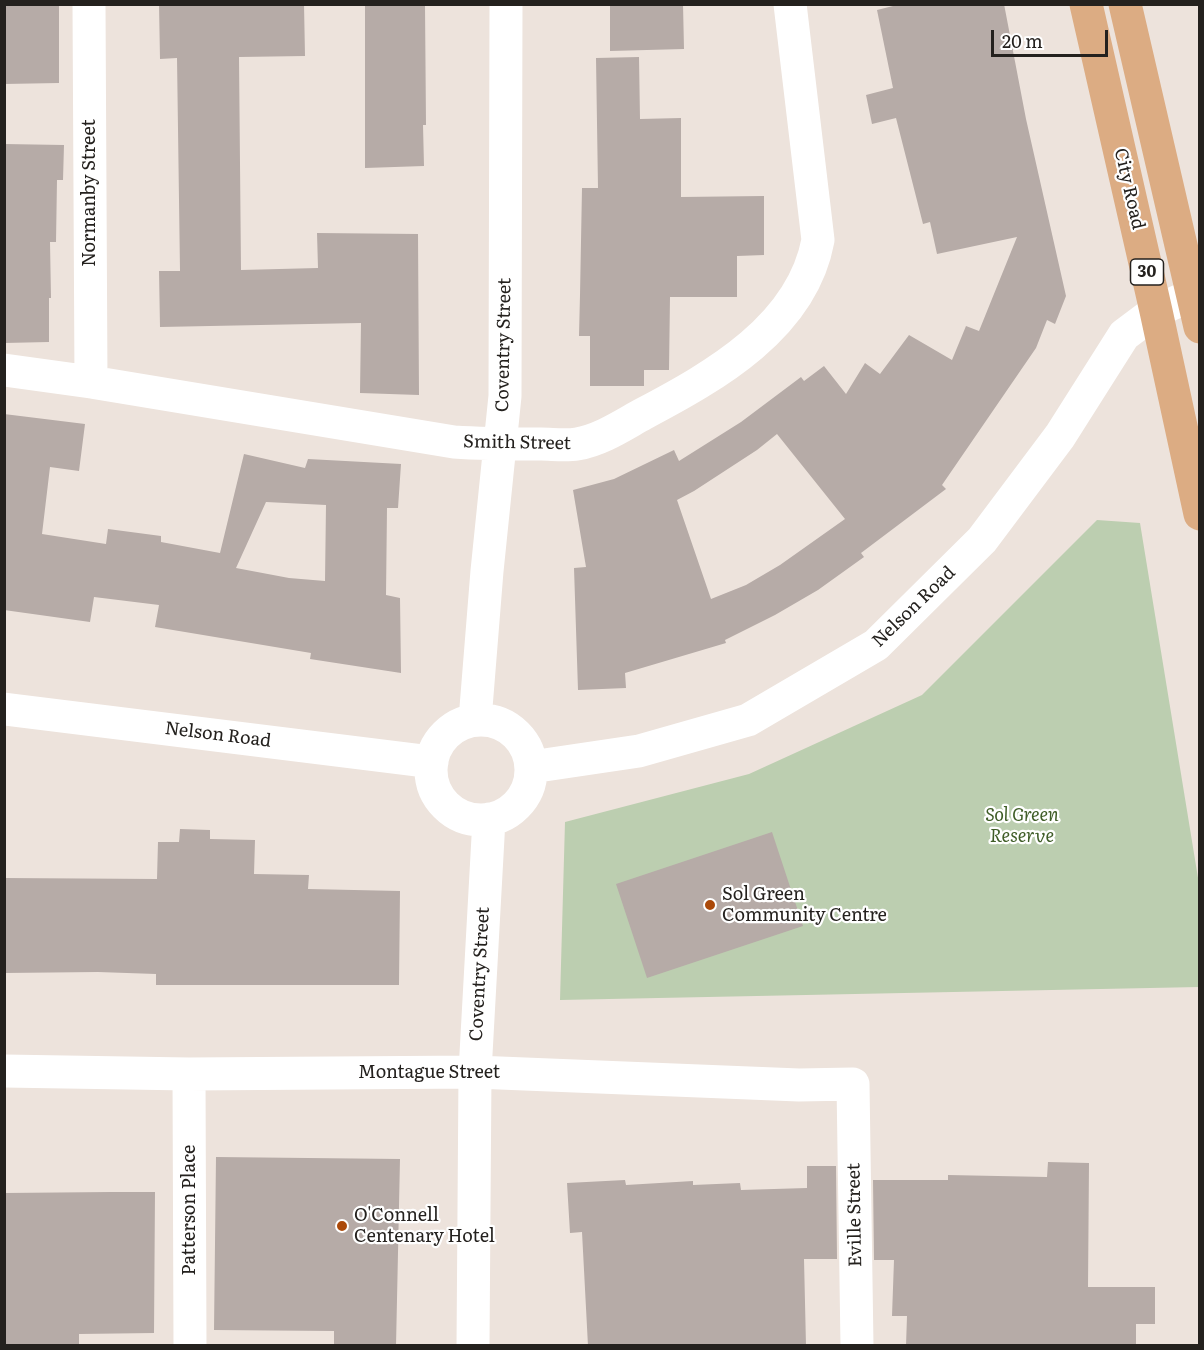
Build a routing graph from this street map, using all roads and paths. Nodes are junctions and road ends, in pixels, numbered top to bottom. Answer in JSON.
{"nodes":[{"id":1,"x":89,"y":4,"type":"edge"},
{"id":2,"x":506,"y":4,"type":"edge"},
{"id":3,"x":790,"y":4,"type":"edge"},
{"id":4,"x":1086,"y":4,"type":"edge"},
{"id":5,"x":1125,"y":4,"type":"edge"},
{"id":6,"x":1192,"y":295,"type":"junction"},
{"id":7,"x":1156,"y":311,"type":"junction"},
{"id":8,"x":1200,"y":327,"type":"edge"},
{"id":9,"x":4,"y":370,"type":"edge"},
{"id":10,"x":90,"y":382,"type":"junction"},
{"id":11,"x":499,"y":445,"type":"junction"},
{"id":12,"x":1200,"y":514,"type":"edge"},
{"id":13,"x":4,"y":709,"type":"edge"},
{"id":14,"x":475,"y":720,"type":"junction"},
{"id":15,"x":432,"y":762,"type":"junction"},
{"id":16,"x":531,"y":767,"type":"junction"},
{"id":17,"x":489,"y":819,"type":"junction"},
{"id":18,"x":4,"y":1071,"type":"edge"},
{"id":19,"x":475,"y":1072,"type":"junction"},
{"id":20,"x":189,"y":1074,"type":"junction"},
{"id":21,"x":853,"y":1084,"type":"joint"},
{"id":22,"x":190,"y":1346,"type":"edge"},
{"id":23,"x":473,"y":1346,"type":"edge"},
{"id":24,"x":857,"y":1346,"type":"edge"}],
"edges":[{"from":1,"to":10,"type":"street","name":"Normanby Street"},
{"from":2,"to":11,"type":"street","name":"Coventry Street"},
{"from":3,"to":11,"type":"street","name":"Smith Street"},
{"from":4,"to":7,"type":"main road","name":"City Road","number":"30"},
{"from":5,"to":6,"type":"main road","name":"City Road","number":"30"},
{"from":6,"to":7,"type":"street","name":"Nelson Road"},
{"from":6,"to":8,"type":"main road","name":"City Road","number":"30"},
{"from":7,"to":12,"type":"main road","name":"City Road","number":"30"},
{"from":7,"to":16,"type":"street","name":"Nelson Road"},
{"from":9,"to":10,"type":"street","name":"Smith Street"},
{"from":10,"to":11,"type":"street","name":"Smith Street"},
{"from":11,"to":14,"type":"street","name":"Coventry Street"},
{"from":13,"to":15,"type":"street","name":"Nelson Road"},
{"from":14,"to":15,"type":"street"},
{"from":14,"to":16,"type":"street"},
{"from":15,"to":17,"type":"street"},
{"from":16,"to":17,"type":"street"},
{"from":17,"to":19,"type":"street","name":"Coventry Street"},
{"from":18,"to":20,"type":"street","name":"Montague Street"},
{"from":19,"to":20,"type":"street","name":"Montague Street"},
{"from":19,"to":21,"type":"street","name":"Montague Street"},
{"from":19,"to":23,"type":"street","name":"Coventry Street"},
{"from":20,"to":22,"type":"street","name":"Patterson Place"},
{"from":21,"to":24,"type":"street","name":"Eville Street"}]}
